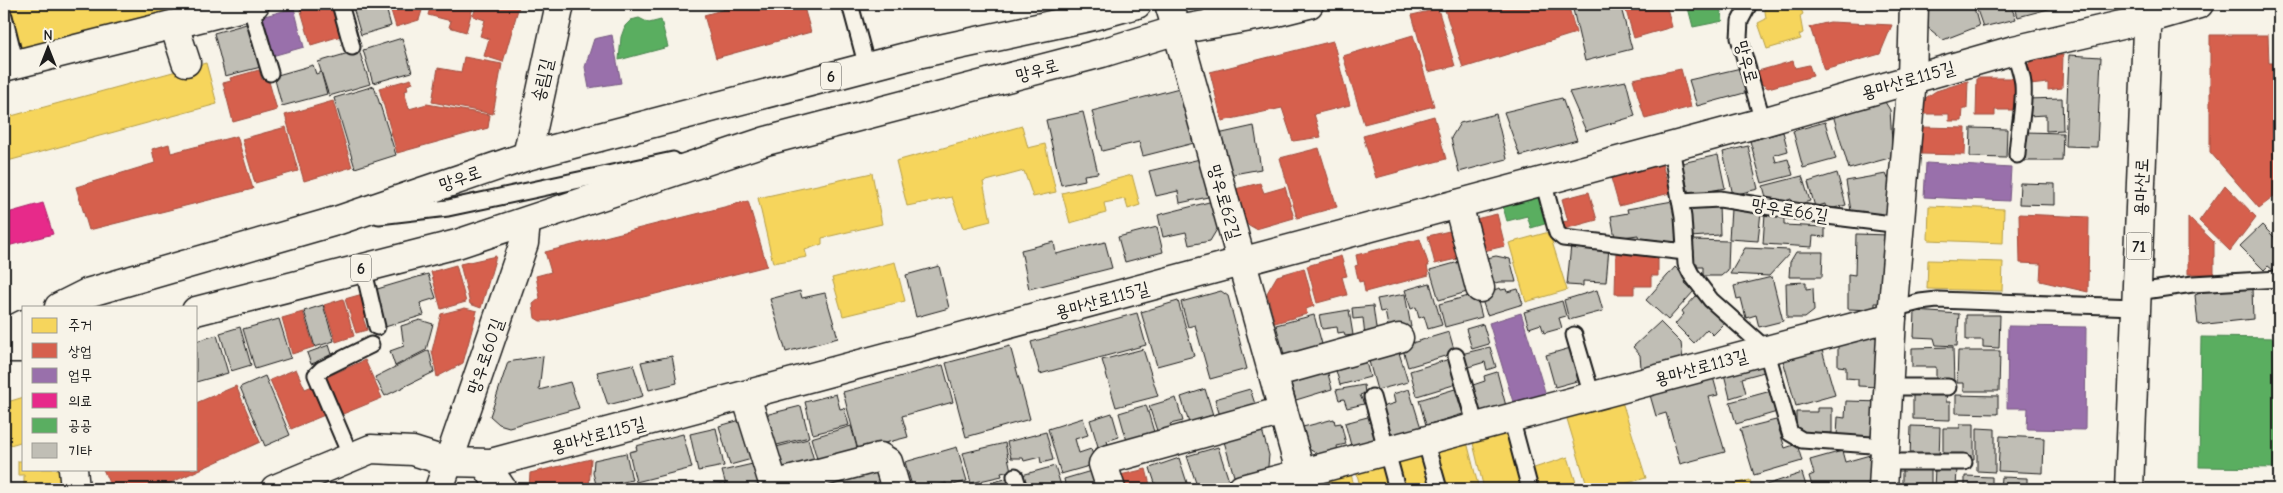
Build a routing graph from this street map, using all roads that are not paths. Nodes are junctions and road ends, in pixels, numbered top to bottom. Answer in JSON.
{"nodes":[{"id":1,"x":340,"y":4,"type":"edge"},
{"id":2,"x":560,"y":4,"type":"edge"},
{"id":3,"x":850,"y":4,"type":"edge"},
{"id":4,"x":1137,"y":4,"type":"edge"},
{"id":5,"x":1169,"y":4,"type":"edge"},
{"id":6,"x":1235,"y":4,"type":"edge"},
{"id":7,"x":1309,"y":4,"type":"edge"},
{"id":8,"x":1749,"y":4,"type":"edge"},
{"id":9,"x":1914,"y":4,"type":"edge"},
{"id":10,"x":2199,"y":4,"type":"edge"},
{"id":11,"x":239,"y":6,"type":"edge"},
{"id":12,"x":2148,"y":11,"type":"edge"},
{"id":13,"x":4,"y":16,"type":"edge"},
{"id":14,"x":174,"y":25,"type":"junction"},
{"id":15,"x":1177,"y":30,"type":"junction"},
{"id":16,"x":352,"y":47,"type":"dead end"},
{"id":17,"x":2014,"y":50,"type":"junction"},
{"id":18,"x":186,"y":62,"type":"dead end"},
{"id":19,"x":10,"y":66,"type":"edge"},
{"id":20,"x":867,"y":67,"type":"junction"},
{"id":21,"x":270,"y":73,"type":"dead end"},
{"id":22,"x":1912,"y":78,"type":"junction"},
{"id":23,"x":1763,"y":122,"type":"junction"},
{"id":24,"x":766,"y":141,"type":"junction"},
{"id":25,"x":1671,"y":147,"type":"junction"},
{"id":26,"x":2017,"y":154,"type":"dead end"},
{"id":27,"x":527,"y":156,"type":"junction"},
{"id":28,"x":1543,"y":181,"type":"junction"},
{"id":29,"x":1680,"y":201,"type":"junction"},
{"id":30,"x":1458,"y":204,"type":"junction"},
{"id":31,"x":336,"y":222,"type":"junction"},
{"id":32,"x":526,"y":222,"type":"junction"},
{"id":33,"x":1900,"y":225,"type":"junction"},
{"id":34,"x":1685,"y":252,"type":"junction"},
{"id":35,"x":1243,"y":262,"type":"junction"},
{"id":36,"x":363,"y":267,"type":"junction"},
{"id":37,"x":2279,"y":279,"type":"edge"},
{"id":38,"x":1480,"y":288,"type":"dead end"},
{"id":39,"x":2137,"y":300,"type":"junction"},
{"id":40,"x":61,"y":306,"type":"edge"},
{"id":41,"x":198,"y":310,"type":"edge"},
{"id":42,"x":1892,"y":313,"type":"junction"},
{"id":43,"x":22,"y":325,"type":"edge"},
{"id":44,"x":377,"y":327,"type":"dead end"},
{"id":45,"x":4,"y":334,"type":"edge"},
{"id":46,"x":1574,"y":334,"type":"dead end"},
{"id":47,"x":1399,"y":338,"type":"dead end"},
{"id":48,"x":371,"y":345,"type":"dead end"},
{"id":49,"x":4,"y":348,"type":"edge"},
{"id":50,"x":22,"y":348,"type":"edge"},
{"id":51,"x":1766,"y":349,"type":"junction"},
{"id":52,"x":1456,"y":356,"type":"dead end"},
{"id":53,"x":1273,"y":373,"type":"junction"},
{"id":54,"x":1889,"y":387,"type":"junction"},
{"id":55,"x":1948,"y":388,"type":"dead end"},
{"id":56,"x":746,"y":396,"type":"junction"},
{"id":57,"x":1592,"y":396,"type":"junction"},
{"id":58,"x":1372,"y":397,"type":"dead end"},
{"id":59,"x":1283,"y":411,"type":"junction"},
{"id":60,"x":1511,"y":418,"type":"junction"},
{"id":61,"x":1476,"y":427,"type":"junction"},
{"id":62,"x":1425,"y":440,"type":"junction"},
{"id":63,"x":1387,"y":451,"type":"junction"},
{"id":64,"x":1885,"y":454,"type":"junction"},
{"id":65,"x":350,"y":457,"type":"junction"},
{"id":66,"x":448,"y":462,"type":"junction"},
{"id":67,"x":1964,"y":462,"type":"dead end"},
{"id":68,"x":485,"y":464,"type":"junction"},
{"id":69,"x":73,"y":470,"type":"edge"},
{"id":70,"x":1303,"y":481,"type":"edge"},
{"id":71,"x":774,"y":487,"type":"edge"},
{"id":72,"x":75,"y":489,"type":"edge"},
{"id":73,"x":275,"y":489,"type":"edge"},
{"id":74,"x":439,"y":489,"type":"edge"},
{"id":75,"x":502,"y":489,"type":"edge"},
{"id":76,"x":896,"y":489,"type":"edge"},
{"id":77,"x":1110,"y":489,"type":"edge"},
{"id":78,"x":1242,"y":489,"type":"edge"},
{"id":79,"x":1398,"y":489,"type":"edge"},
{"id":80,"x":1439,"y":489,"type":"edge"},
{"id":81,"x":1530,"y":489,"type":"edge"},
{"id":82,"x":1883,"y":489,"type":"edge"},
{"id":83,"x":2129,"y":489,"type":"edge"}],
"edges":[{"from":1,"to":16,"type":"lane"},
{"from":2,"to":27,"type":"street","name":"송림길"},
{"from":3,"to":20,"type":"lane"},
{"from":4,"to":20,"type":"street","name":"망우로","number":"6"},
{"from":5,"to":15,"type":"street","name":"망우로62길"},
{"from":6,"to":15,"type":"lane"},
{"from":7,"to":15,"type":"street","name":"망우로"},
{"from":8,"to":23,"type":"lane","name":"망우로"},
{"from":9,"to":22,"type":"street"},
{"from":10,"to":12,"type":"street","name":"용마산로115길"},
{"from":11,"to":14,"type":"street"},
{"from":11,"to":21,"type":"lane"},
{"from":12,"to":17,"type":"street","name":"용마산로115길"},
{"from":12,"to":39,"type":"street","name":"용마산로","number":"71"},
{"from":13,"to":19,"type":"lane"},
{"from":14,"to":18,"type":"street"},
{"from":14,"to":19,"type":"street"},
{"from":15,"to":24,"type":"street","name":"망우로"},
{"from":15,"to":35,"type":"street","name":"망우로62길"},
{"from":17,"to":22,"type":"street","name":"용마산로115길"},
{"from":17,"to":26,"type":"lane"},
{"from":20,"to":27,"type":"street","name":"망우로","number":"6"},
{"from":22,"to":23,"type":"street","name":"용마산로115길"},
{"from":22,"to":33,"type":"street"},
{"from":23,"to":25,"type":"street","name":"용마산로115길"},
{"from":24,"to":31,"type":"lane"},
{"from":24,"to":32,"type":"street","name":"망우로"},
{"from":25,"to":28,"type":"street","name":"용마산로115길"},
{"from":25,"to":29,"type":"lane"},
{"from":27,"to":31,"type":"street","name":"망우로","number":"6"},
{"from":28,"to":30,"type":"street","name":"용마산로115길"},
{"from":28,"to":34,"type":"lane"},
{"from":29,"to":33,"type":"lane","name":"망우로66길"},
{"from":29,"to":34,"type":"lane"},
{"from":30,"to":35,"type":"street","name":"용마산로115길"},
{"from":30,"to":38,"type":"street"},
{"from":31,"to":40,"type":"street","name":"망우로","number":"6"},
{"from":32,"to":36,"type":"street","number":"6"},
{"from":32,"to":66,"type":"street","name":"망우로60길"},
{"from":33,"to":42,"type":"street"},
{"from":34,"to":51,"type":"lane"},
{"from":35,"to":53,"type":"street","name":"망우로62길"},
{"from":35,"to":56,"type":"street","name":"용마산로115길"},
{"from":36,"to":41,"type":"street","number":"6"},
{"from":36,"to":44,"type":"lane"},
{"from":37,"to":39,"type":"lane"},
{"from":39,"to":42,"type":"lane"},
{"from":39,"to":83,"type":"street","name":"용마산로","number":"71"},
{"from":42,"to":51,"type":"street","name":"용마산로113길"},
{"from":42,"to":54,"type":"street"},
{"from":43,"to":45,"type":"street"},
{"from":46,"to":57,"type":"lane"},
{"from":47,"to":53,"type":"street"},
{"from":48,"to":65,"type":"lane"},
{"from":49,"to":50,"type":"street"},
{"from":51,"to":57,"type":"street","name":"용마산로113길"},
{"from":51,"to":64,"type":"lane"},
{"from":52,"to":61,"type":"lane"},
{"from":53,"to":59,"type":"street","name":"망우로62길"},
{"from":54,"to":55,"type":"lane"},
{"from":54,"to":64,"type":"street"},
{"from":56,"to":68,"type":"street","name":"용마산로115길"},
{"from":56,"to":71,"type":"street"},
{"from":57,"to":60,"type":"street","name":"용마산로113길"},
{"from":58,"to":63,"type":"lane"},
{"from":59,"to":70,"type":"street","name":"망우로62길"},
{"from":59,"to":77,"type":"street"},
{"from":60,"to":61,"type":"street","name":"용마산로113길"},
{"from":60,"to":81,"type":"lane"},
{"from":61,"to":62,"type":"street","name":"용마산로113길"},
{"from":62,"to":63,"type":"street","name":"용마산로113길"},
{"from":62,"to":80,"type":"lane"},
{"from":63,"to":70,"type":"street","name":"용마산로113길"},
{"from":63,"to":79,"type":"lane"},
{"from":64,"to":67,"type":"lane"},
{"from":64,"to":82,"type":"street"},
{"from":65,"to":66,"type":"street","name":"용마산로115길"},
{"from":65,"to":73,"type":"street","name":"용마산로115길"},
{"from":66,"to":68,"type":"street","name":"용마산로115길"},
{"from":66,"to":74,"type":"street","name":"망우로60길"},
{"from":68,"to":75,"type":"street"},
{"from":69,"to":72,"type":"street"},
{"from":70,"to":78,"type":"street","name":"용마산로113길"},
{"from":71,"to":76,"type":"street"}]}
